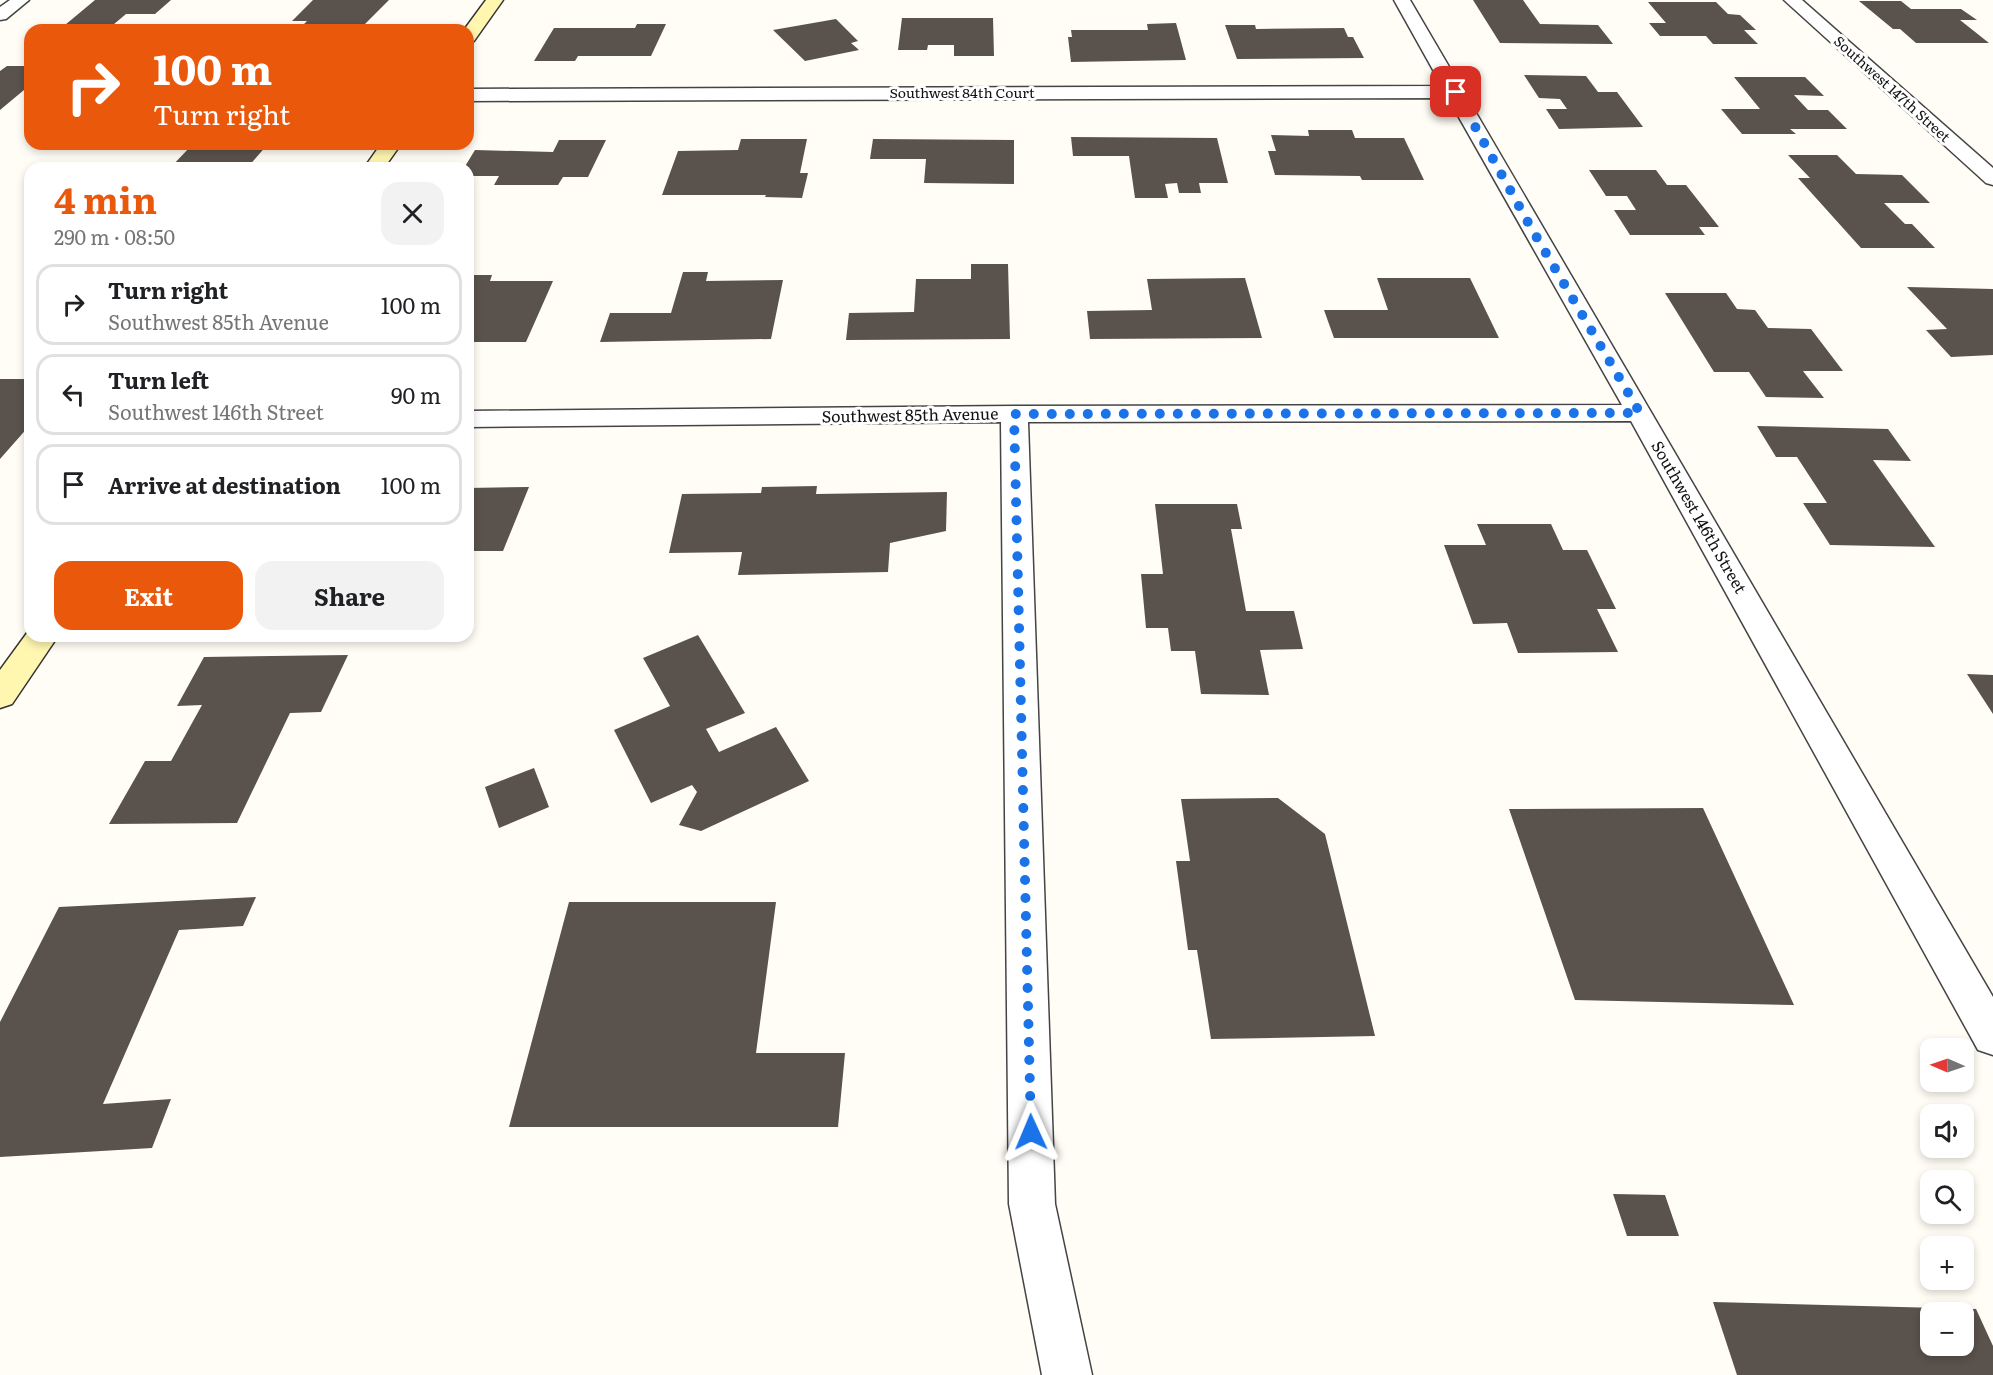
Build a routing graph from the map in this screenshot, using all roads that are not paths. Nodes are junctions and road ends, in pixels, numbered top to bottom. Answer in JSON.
{"nodes":[{"id":1,"x":21,"y":0,"type":"edge"},
{"id":2,"x":495,"y":0,"type":"edge"},
{"id":3,"x":1402,"y":0,"type":"edge"},
{"id":4,"x":1792,"y":0,"type":"edge"},
{"id":5,"x":0,"y":15,"type":"edge"},
{"id":6,"x":474,"y":29,"type":"edge"},
{"id":7,"x":1456,"y":92,"type":"junction"},
{"id":8,"x":474,"y":95,"type":"edge"},
{"id":9,"x":1993,"y":179,"type":"edge"},
{"id":10,"x":1640,"y":413,"type":"junction"},
{"id":11,"x":1014,"y":414,"type":"junction"},
{"id":12,"x":474,"y":419,"type":"edge"},
{"id":13,"x":38,"y":642,"type":"edge"},
{"id":14,"x":0,"y":695,"type":"edge"},
{"id":15,"x":1993,"y":1036,"type":"edge"},
{"id":16,"x":1067,"y":1375,"type":"edge"}],
"edges":[{"from":1,"to":5,"type":"street"},
{"from":2,"to":6,"type":"street"},
{"from":3,"to":7,"type":"street","name":"Southwest 146th Street"},
{"from":4,"to":9,"type":"street","name":"Southwest 147th Street"},
{"from":7,"to":8,"type":"street","name":"Southwest 84th Court"},
{"from":7,"to":10,"type":"street","name":"Southwest 146th Street"},
{"from":10,"to":11,"type":"street","name":"Southwest 85th Avenue"},
{"from":10,"to":15,"type":"street","name":"Southwest 146th Street"},
{"from":11,"to":12,"type":"street","name":"Southwest 85th Avenue"},
{"from":11,"to":16,"type":"street"},
{"from":13,"to":14,"type":"street"}]}
